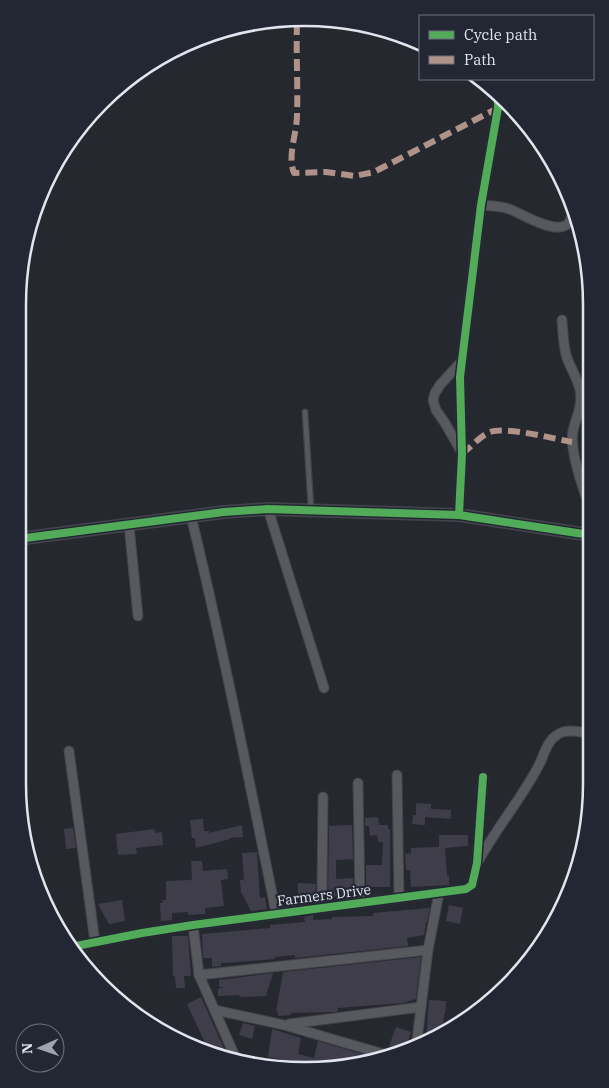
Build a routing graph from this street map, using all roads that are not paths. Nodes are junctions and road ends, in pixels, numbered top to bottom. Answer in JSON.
{"nodes":[{"id":1,"x":498,"y":105,"type":"edge"},
{"id":2,"x":481,"y":204,"type":"junction"},
{"id":3,"x":570,"y":221,"type":"edge"},
{"id":4,"x":562,"y":320,"type":"dead end"},
{"id":5,"x":462,"y":360,"type":"junction"},
{"id":6,"x":305,"y":412,"type":"dead end"},
{"id":7,"x":462,"y":454,"type":"junction"},
{"id":8,"x":583,"y":484,"type":"edge"},
{"id":9,"x":268,"y":509,"type":"junction"},
{"id":10,"x":311,"y":510,"type":"junction"},
{"id":11,"x":459,"y":515,"type":"junction"},
{"id":12,"x":191,"y":516,"type":"junction"},
{"id":13,"x":129,"y":525,"type":"junction"},
{"id":14,"x":583,"y":534,"type":"edge"},
{"id":15,"x":26,"y":538,"type":"edge"},
{"id":16,"x":138,"y":616,"type":"dead end"},
{"id":17,"x":324,"y":688,"type":"dead end"},
{"id":18,"x":583,"y":732,"type":"edge"},
{"id":19,"x":69,"y":751,"type":"dead end"},
{"id":20,"x":396,"y":774,"type":"dead end"},
{"id":21,"x":483,"y":777,"type":"dead end"},
{"id":22,"x":358,"y":783,"type":"dead end"},
{"id":23,"x":323,"y":797,"type":"dead end"},
{"id":24,"x":477,"y":863,"type":"junction"},
{"id":25,"x":439,"y":893,"type":"junction"},
{"id":26,"x":399,"y":898,"type":"junction"},
{"id":27,"x":360,"y":902,"type":"junction"},
{"id":28,"x":320,"y":907,"type":"junction"},
{"id":29,"x":276,"y":913,"type":"junction"},
{"id":30,"x":193,"y":925,"type":"junction"},
{"id":31,"x":95,"y":942,"type":"junction"},
{"id":32,"x":78,"y":945,"type":"edge"},
{"id":33,"x":428,"y":950,"type":"junction"},
{"id":34,"x":199,"y":975,"type":"junction"},
{"id":35,"x":421,"y":1007,"type":"junction"},
{"id":36,"x":215,"y":1010,"type":"junction"},
{"id":37,"x":284,"y":1025,"type":"junction"},
{"id":38,"x":417,"y":1038,"type":"edge"},
{"id":39,"x":233,"y":1052,"type":"edge"},
{"id":40,"x":377,"y":1052,"type":"edge"}],
"edges":[{"from":1,"to":2,"type":"street"},
{"from":2,"to":3,"type":"street"},
{"from":2,"to":5,"type":"street"},
{"from":4,"to":8,"type":"street"},
{"from":5,"to":7,"type":"street"},
{"from":5,"to":7,"type":"street"},
{"from":6,"to":10,"type":"lane"},
{"from":7,"to":11,"type":"street"},
{"from":9,"to":10,"type":"street"},
{"from":9,"to":12,"type":"street"},
{"from":9,"to":17,"type":"street"},
{"from":10,"to":11,"type":"street"},
{"from":11,"to":14,"type":"street"},
{"from":12,"to":13,"type":"street"},
{"from":12,"to":29,"type":"street"},
{"from":13,"to":15,"type":"street"},
{"from":13,"to":16,"type":"street"},
{"from":18,"to":24,"type":"street"},
{"from":19,"to":31,"type":"street"},
{"from":20,"to":26,"type":"street"},
{"from":21,"to":24,"type":"street","name":"Farmers Drive"},
{"from":22,"to":27,"type":"street"},
{"from":23,"to":28,"type":"street"},
{"from":24,"to":25,"type":"street","name":"Farmers Drive"},
{"from":25,"to":26,"type":"street","name":"Farmers Drive"},
{"from":25,"to":33,"type":"street"},
{"from":26,"to":27,"type":"street","name":"Farmers Drive"},
{"from":27,"to":28,"type":"street","name":"Farmers Drive"},
{"from":28,"to":29,"type":"street","name":"Farmers Drive"},
{"from":29,"to":30,"type":"street","name":"Farmers Drive"},
{"from":30,"to":31,"type":"street","name":"Farmers Drive"},
{"from":30,"to":34,"type":"street"},
{"from":31,"to":32,"type":"street","name":"Farmers Drive"},
{"from":33,"to":34,"type":"street"},
{"from":33,"to":35,"type":"street"},
{"from":34,"to":36,"type":"street"},
{"from":35,"to":37,"type":"street"},
{"from":35,"to":38,"type":"street"},
{"from":36,"to":37,"type":"street"},
{"from":36,"to":39,"type":"street"},
{"from":37,"to":40,"type":"street"}]}
